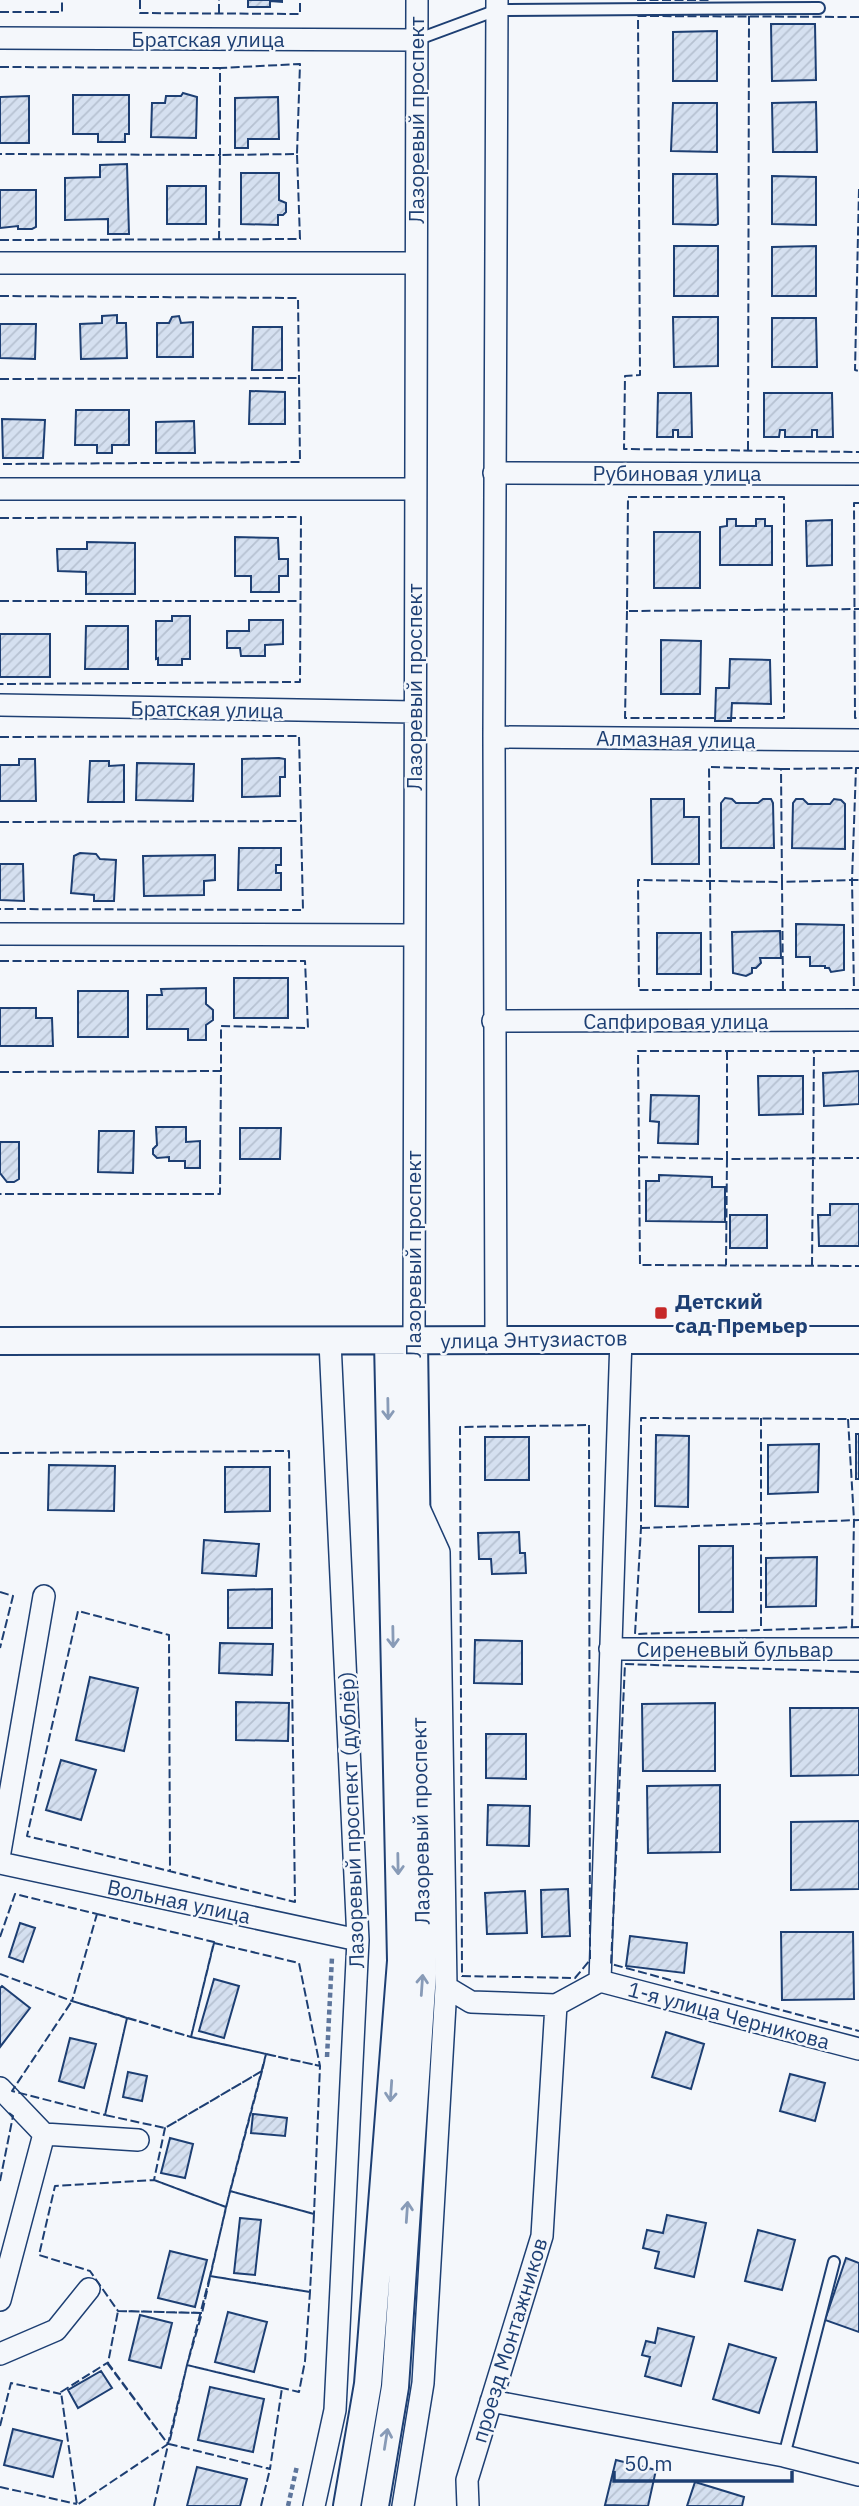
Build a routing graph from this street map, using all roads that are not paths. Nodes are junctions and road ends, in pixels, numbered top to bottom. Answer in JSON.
{"nodes":[{"id":1,"x":416,"y":0,"type":"edge"},
{"id":2,"x":497,"y":5,"type":"edge"},
{"id":3,"x":820,"y":8,"type":"dead end"},
{"id":4,"x":0,"y":38,"type":"edge"},
{"id":5,"x":416,"y":40,"type":"junction"},
{"id":6,"x":0,"y":263,"type":"edge"},
{"id":7,"x":416,"y":263,"type":"junction"},
{"id":8,"x":494,"y":473,"type":"junction"},
{"id":9,"x":859,"y":474,"type":"edge"},
{"id":10,"x":0,"y":489,"type":"edge"},
{"id":11,"x":415,"y":489,"type":"junction"},
{"id":12,"x":0,"y":705,"type":"edge"},
{"id":13,"x":414,"y":712,"type":"junction"},
{"id":14,"x":494,"y":737,"type":"junction"},
{"id":15,"x":859,"y":740,"type":"edge"},
{"id":16,"x":0,"y":934,"type":"edge"},
{"id":17,"x":413,"y":935,"type":"junction"},
{"id":18,"x":859,"y":1020,"type":"edge"},
{"id":19,"x":494,"y":1021,"type":"junction"},
{"id":20,"x":621,"y":1338,"type":"junction"},
{"id":21,"x":496,"y":1339,"type":"junction"},
{"id":22,"x":859,"y":1340,"type":"edge"},
{"id":23,"x":0,"y":1341,"type":"edge"},
{"id":24,"x":401,"y":1341,"type":"junction"},
{"id":25,"x":330,"y":1342,"type":"junction"},
{"id":26,"x":415,"y":1500,"type":"junction"},
{"id":27,"x":44,"y":1596,"type":"dead end"},
{"id":28,"x":859,"y":1649,"type":"edge"},
{"id":29,"x":610,"y":1650,"type":"junction"},
{"id":30,"x":0,"y":1853,"type":"edge"},
{"id":31,"x":0,"y":1863,"type":"edge"},
{"id":32,"x":358,"y":1940,"type":"junction"},
{"id":33,"x":600,"y":1981,"type":"junction"},
{"id":34,"x":446,"y":1987,"type":"junction"},
{"id":35,"x":556,"y":2005,"type":"junction"},
{"id":36,"x":859,"y":2049,"type":"edge"},
{"id":37,"x":0,"y":2088,"type":"edge"},
{"id":38,"x":44,"y":2134,"type":"junction"},
{"id":39,"x":138,"y":2140,"type":"dead end"},
{"id":40,"x":834,"y":2262,"type":"dead end"},
{"id":41,"x":89,"y":2289,"type":"dead end"},
{"id":42,"x":0,"y":2300,"type":"edge"},
{"id":43,"x":0,"y":2354,"type":"edge"},
{"id":44,"x":491,"y":2401,"type":"junction"},
{"id":45,"x":784,"y":2456,"type":"junction"},
{"id":46,"x":859,"y":2475,"type":"edge"},
{"id":47,"x":314,"y":2506,"type":"edge"},
{"id":48,"x":347,"y":2506,"type":"edge"},
{"id":49,"x":375,"y":2506,"type":"edge"},
{"id":50,"x":403,"y":2506,"type":"edge"},
{"id":51,"x":468,"y":2506,"type":"edge"}],
"edges":[{"from":1,"to":5,"type":"street","name":"Лазоревый проспект"},
{"from":2,"to":3,"type":"lane"},
{"from":2,"to":5,"type":"lane"},
{"from":2,"to":8,"type":"street"},
{"from":4,"to":5,"type":"street","name":"Братская улица"},
{"from":5,"to":7,"type":"street","name":"Лазоревый проспект"},
{"from":6,"to":7,"type":"street"},
{"from":7,"to":11,"type":"street","name":"Лазоревый проспект"},
{"from":8,"to":9,"type":"street","name":"Рубиновая улица"},
{"from":8,"to":14,"type":"street"},
{"from":10,"to":11,"type":"street"},
{"from":11,"to":13,"type":"street","name":"Лазоревый проспект"},
{"from":12,"to":13,"type":"street","name":"Братская улица"},
{"from":13,"to":17,"type":"street","name":"Лазоревый проспект"},
{"from":14,"to":15,"type":"street","name":"Алмазная улица"},
{"from":14,"to":19,"type":"street"},
{"from":16,"to":17,"type":"street"},
{"from":17,"to":24,"type":"street","name":"Лазоревый проспект"},
{"from":18,"to":19,"type":"street","name":"Сапфировая улица"},
{"from":19,"to":21,"type":"street"},
{"from":20,"to":21,"type":"street","name":"улица Энтузиастов"},
{"from":20,"to":22,"type":"street","name":"улица Энтузиастов"},
{"from":20,"to":29,"type":"street"},
{"from":21,"to":24,"type":"street","name":"улица Энтузиастов"},
{"from":23,"to":25,"type":"street","name":"улица Энтузиастов"},
{"from":24,"to":25,"type":"street","name":"улица Энтузиастов"},
{"from":24,"to":26,"type":"street","name":"Лазоревый проспект"},
{"from":24,"to":48,"type":"street","name":"Лазоревый проспект","one_way":true},
{"from":25,"to":32,"type":"street","name":"Лазоревый проспект (дублёр)"},
{"from":26,"to":34,"type":"street"},
{"from":49,"to":26,"type":"street","name":"Лазоревый проспект","one_way":true},
{"from":27,"to":30,"type":"street"},
{"from":28,"to":29,"type":"street","name":"Сиреневый бульвар"},
{"from":29,"to":33,"type":"street"},
{"from":31,"to":32,"type":"street","name":"Вольная улица"},
{"from":32,"to":47,"type":"street","name":"Лазоревый проспект (дублёр)"},
{"from":33,"to":35,"type":"street"},
{"from":33,"to":36,"type":"street","name":"1-я улица Черникова"},
{"from":34,"to":35,"type":"street"},
{"from":34,"to":50,"type":"street"},
{"from":35,"to":44,"type":"street","name":"проезд Монтажников"},
{"from":37,"to":38,"type":"street"},
{"from":38,"to":39,"type":"street"},
{"from":38,"to":42,"type":"street"},
{"from":40,"to":45,"type":"lane"},
{"from":41,"to":43,"type":"street"},
{"from":44,"to":45,"type":"street"},
{"from":44,"to":51,"type":"street","name":"проезд Монтажников"},
{"from":45,"to":46,"type":"street"}]}
